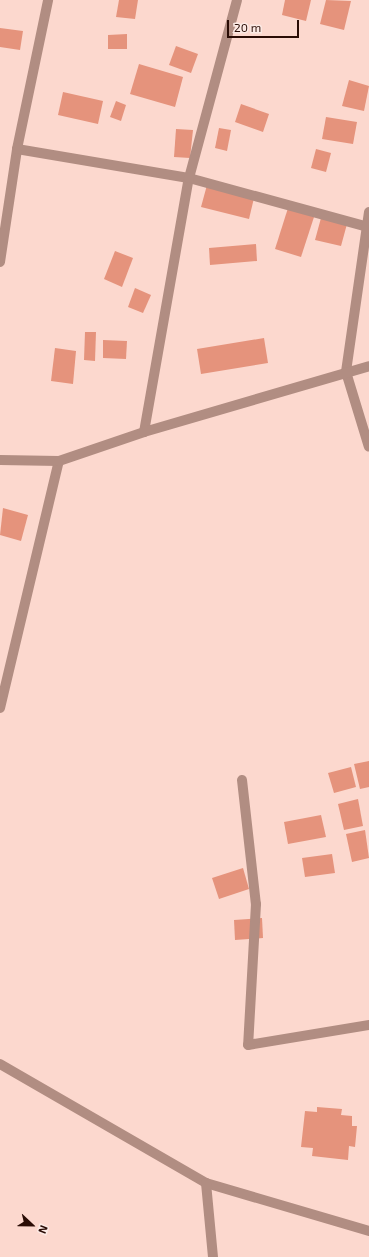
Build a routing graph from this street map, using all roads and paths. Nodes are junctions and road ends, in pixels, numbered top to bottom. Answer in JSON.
{"nodes":[{"id":1,"x":48,"y":0,"type":"edge"},
{"id":2,"x":237,"y":0,"type":"edge"},
{"id":3,"x":17,"y":149,"type":"junction"},
{"id":4,"x":189,"y":178,"type":"junction"},
{"id":5,"x":369,"y":212,"type":"edge"},
{"id":6,"x":368,"y":227,"type":"junction"},
{"id":7,"x":0,"y":262,"type":"edge"},
{"id":8,"x":369,"y":366,"type":"edge"},
{"id":9,"x":346,"y":372,"type":"junction"},
{"id":10,"x":144,"y":432,"type":"junction"},
{"id":11,"x":369,"y":447,"type":"edge"},
{"id":12,"x":0,"y":460,"type":"edge"},
{"id":13,"x":59,"y":461,"type":"junction"},
{"id":14,"x":0,"y":708,"type":"edge"},
{"id":15,"x":242,"y":780,"type":"dead end"},
{"id":16,"x":369,"y":1025,"type":"edge"},
{"id":17,"x":0,"y":1064,"type":"edge"},
{"id":18,"x":206,"y":1183,"type":"junction"},
{"id":19,"x":369,"y":1231,"type":"edge"},
{"id":20,"x":213,"y":1257,"type":"edge"}],
"edges":[{"from":1,"to":3,"type":"street"},
{"from":2,"to":4,"type":"street"},
{"from":3,"to":4,"type":"street"},
{"from":3,"to":7,"type":"street"},
{"from":4,"to":6,"type":"street"},
{"from":4,"to":10,"type":"street"},
{"from":5,"to":6,"type":"street"},
{"from":6,"to":9,"type":"street"},
{"from":8,"to":9,"type":"street"},
{"from":9,"to":10,"type":"street"},
{"from":9,"to":11,"type":"street"},
{"from":10,"to":13,"type":"street"},
{"from":12,"to":13,"type":"street"},
{"from":13,"to":14,"type":"street"},
{"from":15,"to":16,"type":"street"},
{"from":17,"to":18,"type":"street"},
{"from":18,"to":19,"type":"street"},
{"from":18,"to":20,"type":"street"}]}
